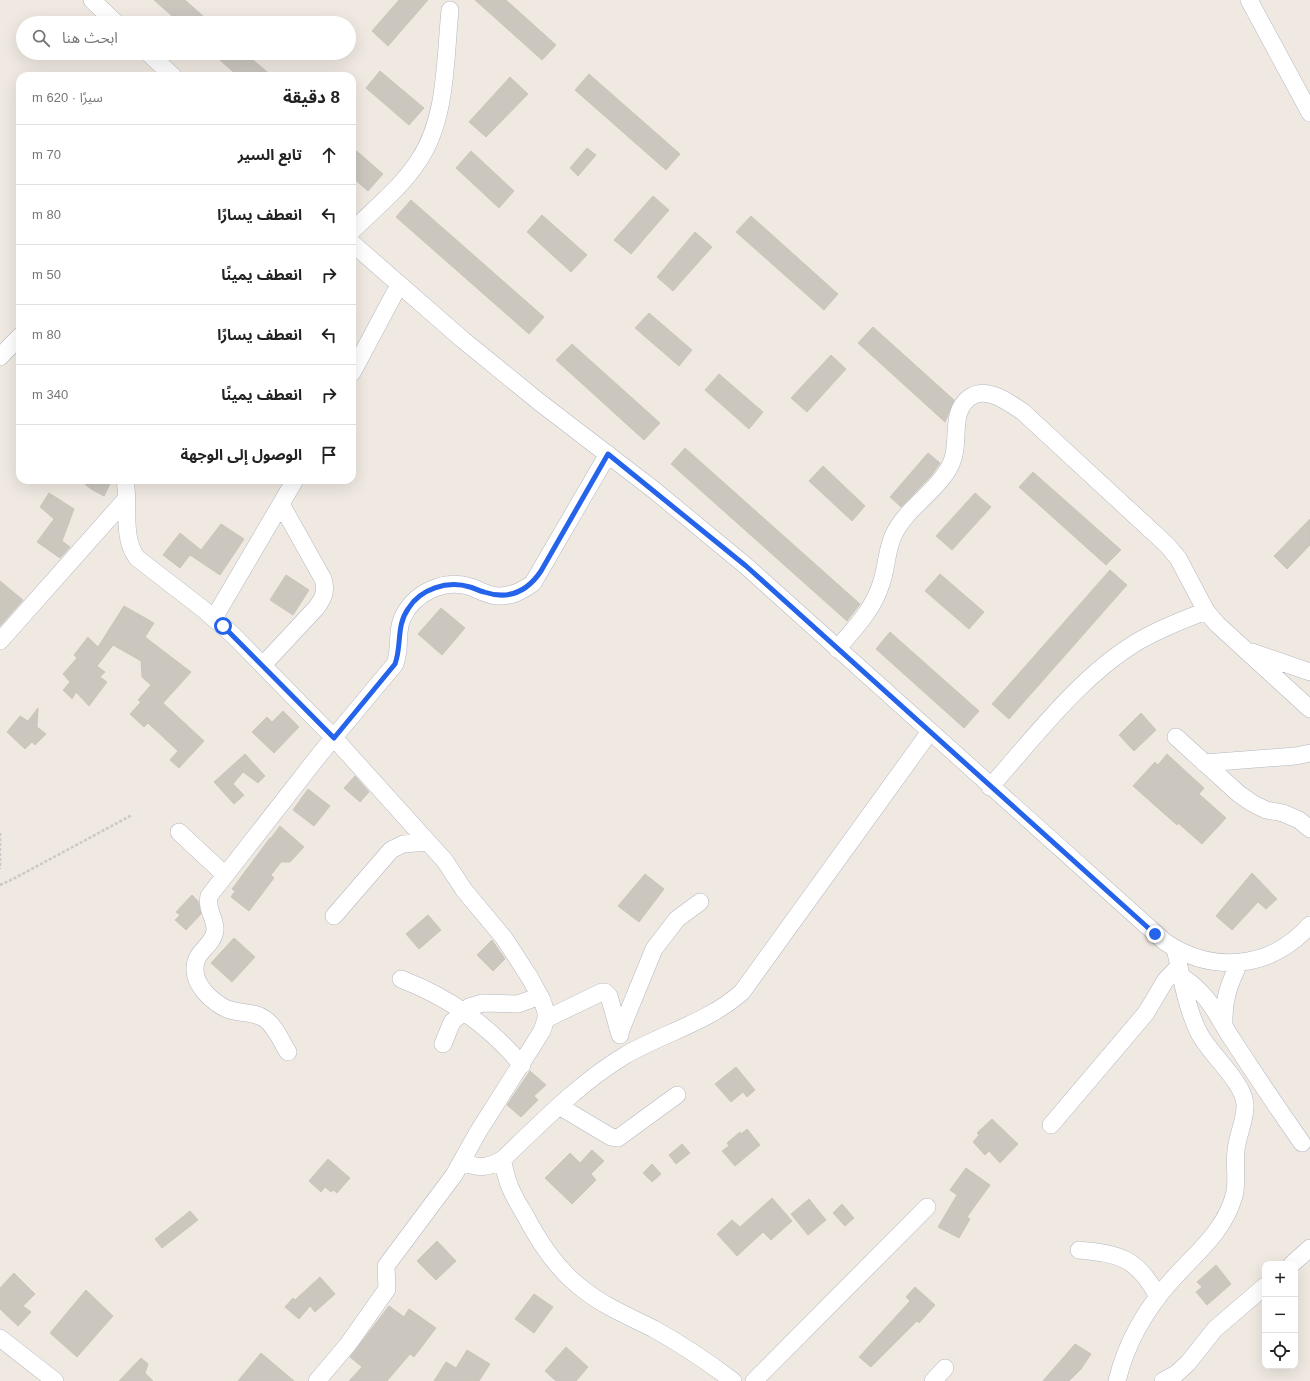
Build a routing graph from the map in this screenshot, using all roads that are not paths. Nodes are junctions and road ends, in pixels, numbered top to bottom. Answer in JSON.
{"nodes":[{"id":1,"x":92,"y":0,"type":"edge"},
{"id":2,"x":1249,"y":0,"type":"edge"},
{"id":3,"x":450,"y":10,"type":"dead end"},
{"id":4,"x":109,"y":16,"type":"edge"},
{"id":5,"x":156,"y":60,"type":"edge"},
{"id":6,"x":169,"y":72,"type":"edge"},
{"id":7,"x":1310,"y":113,"type":"edge"},
{"id":8,"x":356,"y":227,"type":"edge"},
{"id":9,"x":356,"y":247,"type":"edge"},
{"id":10,"x":399,"y":285,"type":"junction"},
{"id":11,"x":16,"y":340,"type":"edge"},
{"id":12,"x":0,"y":357,"type":"edge"},
{"id":13,"x":356,"y":366,"type":"edge"},
{"id":14,"x":608,"y":454,"type":"junction"},
{"id":15,"x":125,"y":484,"type":"edge"},
{"id":16,"x":293,"y":484,"type":"edge"},
{"id":17,"x":127,"y":498,"type":"junction"},
{"id":18,"x":281,"y":504,"type":"junction"},
{"id":19,"x":1206,"y":611,"type":"junction"},
{"id":20,"x":214,"y":618,"type":"junction"},
{"id":21,"x":0,"y":641,"type":"edge"},
{"id":22,"x":837,"y":649,"type":"junction"},
{"id":23,"x":1244,"y":649,"type":"junction"},
{"id":24,"x":263,"y":665,"type":"junction"},
{"id":25,"x":1310,"y":672,"type":"edge"},
{"id":26,"x":1310,"y":709,"type":"edge"},
{"id":27,"x":929,"y":733,"type":"junction"},
{"id":28,"x":1176,"y":737,"type":"dead end"},
{"id":29,"x":334,"y":738,"type":"junction"},
{"id":30,"x":1310,"y":753,"type":"edge"},
{"id":31,"x":1204,"y":763,"type":"junction"},
{"id":32,"x":990,"y":787,"type":"junction"},
{"id":33,"x":1310,"y":829,"type":"edge"},
{"id":34,"x":179,"y":832,"type":"dead end"},
{"id":35,"x":428,"y":842,"type":"junction"},
{"id":36,"x":225,"y":875,"type":"junction"},
{"id":37,"x":700,"y":902,"type":"dead end"},
{"id":38,"x":334,"y":916,"type":"dead end"},
{"id":39,"x":1310,"y":925,"type":"edge"},
{"id":40,"x":1175,"y":949,"type":"junction"},
{"id":41,"x":1240,"y":962,"type":"junction"},
{"id":42,"x":1180,"y":971,"type":"junction"},
{"id":43,"x":401,"y":979,"type":"dead end"},
{"id":44,"x":540,"y":996,"type":"junction"},
{"id":45,"x":463,"y":1010,"type":"junction"},
{"id":46,"x":546,"y":1019,"type":"junction"},
{"id":47,"x":1224,"y":1024,"type":"junction"},
{"id":48,"x":620,"y":1032,"type":"junction"},
{"id":49,"x":443,"y":1044,"type":"dead end"},
{"id":50,"x":288,"y":1052,"type":"dead end"},
{"id":51,"x":626,"y":1055,"type":"junction"},
{"id":52,"x":522,"y":1065,"type":"junction"},
{"id":53,"x":676,"y":1095,"type":"dead end"},
{"id":54,"x":559,"y":1106,"type":"junction"},
{"id":55,"x":1051,"y":1125,"type":"dead end"},
{"id":56,"x":1302,"y":1143,"type":"dead end"},
{"id":57,"x":503,"y":1159,"type":"junction"},
{"id":58,"x":463,"y":1162,"type":"junction"},
{"id":59,"x":927,"y":1207,"type":"dead end"},
{"id":60,"x":1310,"y":1248,"type":"edge"},
{"id":61,"x":1080,"y":1250,"type":"dead end"},
{"id":62,"x":1295,"y":1261,"type":"edge"},
{"id":63,"x":1262,"y":1289,"type":"edge"},
{"id":64,"x":1158,"y":1297,"type":"junction"},
{"id":65,"x":0,"y":1338,"type":"edge"},
{"id":66,"x":946,"y":1368,"type":"dead end"},
{"id":67,"x":55,"y":1381,"type":"edge"},
{"id":68,"x":317,"y":1381,"type":"edge"},
{"id":69,"x":733,"y":1381,"type":"edge"},
{"id":70,"x":754,"y":1381,"type":"edge"},
{"id":71,"x":933,"y":1381,"type":"edge"},
{"id":72,"x":1117,"y":1381,"type":"edge"},
{"id":73,"x":1163,"y":1381,"type":"edge"}],
"edges":[{"from":1,"to":4,"type":"street"},
{"from":2,"to":7,"type":"street"},
{"from":3,"to":8,"type":"street"},
{"from":5,"to":6,"type":"street"},
{"from":9,"to":10,"type":"street"},
{"from":10,"to":13,"type":"street"},
{"from":10,"to":14,"type":"street"},
{"from":11,"to":12,"type":"street"},
{"from":14,"to":22,"type":"street"},
{"from":14,"to":29,"type":"street"},
{"from":15,"to":17,"type":"street"},
{"from":16,"to":18,"type":"street"},
{"from":17,"to":20,"type":"street"},
{"from":17,"to":21,"type":"street"},
{"from":18,"to":20,"type":"street"},
{"from":18,"to":24,"type":"street"},
{"from":19,"to":22,"type":"street"},
{"from":19,"to":23,"type":"street"},
{"from":19,"to":32,"type":"street"},
{"from":20,"to":24,"type":"street"},
{"from":22,"to":27,"type":"street"},
{"from":23,"to":25,"type":"street"},
{"from":23,"to":26,"type":"street"},
{"from":24,"to":29,"type":"street"},
{"from":27,"to":32,"type":"street"},
{"from":27,"to":51,"type":"street"},
{"from":28,"to":31,"type":"street"},
{"from":29,"to":35,"type":"street"},
{"from":29,"to":36,"type":"street"},
{"from":30,"to":31,"type":"street"},
{"from":31,"to":33,"type":"street"},
{"from":32,"to":40,"type":"street"},
{"from":34,"to":36,"type":"street"},
{"from":35,"to":38,"type":"street"},
{"from":35,"to":44,"type":"street"},
{"from":36,"to":50,"type":"street"},
{"from":37,"to":48,"type":"street"},
{"from":39,"to":41,"type":"street"},
{"from":40,"to":41,"type":"street"},
{"from":40,"to":42,"type":"street"},
{"from":41,"to":47,"type":"street"},
{"from":42,"to":47,"type":"street"},
{"from":42,"to":55,"type":"street"},
{"from":42,"to":64,"type":"street"},
{"from":43,"to":45,"type":"street"},
{"from":44,"to":45,"type":"street"},
{"from":44,"to":46,"type":"street"},
{"from":45,"to":49,"type":"street"},
{"from":45,"to":52,"type":"street"},
{"from":46,"to":48,"type":"street"},
{"from":46,"to":52,"type":"street"},
{"from":47,"to":56,"type":"street"},
{"from":48,"to":51,"type":"street"},
{"from":51,"to":54,"type":"street"},
{"from":52,"to":58,"type":"street"},
{"from":53,"to":54,"type":"street"},
{"from":54,"to":57,"type":"street"},
{"from":57,"to":58,"type":"street"},
{"from":57,"to":69,"type":"street"},
{"from":58,"to":68,"type":"street"},
{"from":59,"to":70,"type":"street"},
{"from":60,"to":62,"type":"street"},
{"from":61,"to":64,"type":"street"},
{"from":63,"to":73,"type":"street"},
{"from":64,"to":72,"type":"street"},
{"from":65,"to":67,"type":"street"},
{"from":66,"to":71,"type":"street"}]}
